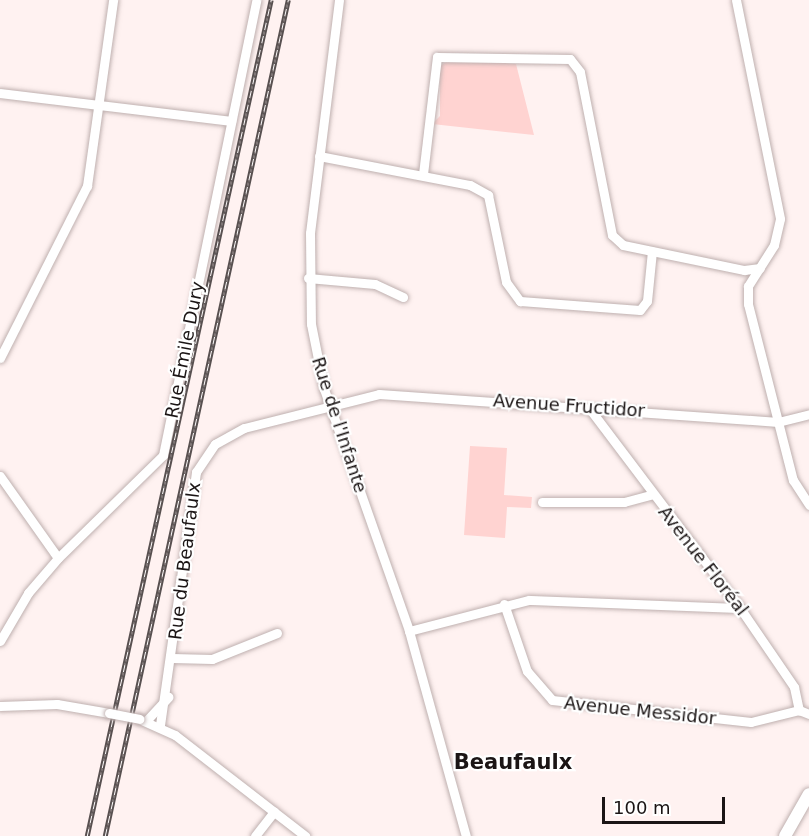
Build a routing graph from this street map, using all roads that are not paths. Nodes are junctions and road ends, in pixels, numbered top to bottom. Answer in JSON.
{"nodes":[{"id":1,"x":113,"y":0,"type":"edge"},
{"id":2,"x":256,"y":0,"type":"edge"},
{"id":3,"x":339,"y":0,"type":"edge"},
{"id":4,"x":736,"y":0,"type":"edge"},
{"id":5,"x":0,"y":93,"type":"edge"},
{"id":6,"x":98,"y":105,"type":"junction"},
{"id":7,"x":231,"y":122,"type":"junction"},
{"id":8,"x":319,"y":156,"type":"junction"},
{"id":9,"x":423,"y":174,"type":"junction"},
{"id":10,"x":652,"y":251,"type":"junction"},
{"id":11,"x":760,"y":268,"type":"junction"},
{"id":12,"x":744,"y":270,"type":"junction"},
{"id":13,"x":308,"y":278,"type":"junction"},
{"id":14,"x":748,"y":286,"type":"junction"},
{"id":15,"x":403,"y":297,"type":"dead end"},
{"id":16,"x":0,"y":358,"type":"edge"},
{"id":17,"x":330,"y":406,"type":"junction"},
{"id":18,"x":588,"y":408,"type":"junction"},
{"id":19,"x":809,"y":414,"type":"edge"},
{"id":20,"x":778,"y":422,"type":"junction"},
{"id":21,"x":0,"y":476,"type":"edge"},
{"id":22,"x":651,"y":495,"type":"junction"},
{"id":23,"x":542,"y":502,"type":"dead end"},
{"id":24,"x":809,"y":505,"type":"edge"},
{"id":25,"x":58,"y":558,"type":"junction"},
{"id":26,"x":504,"y":604,"type":"junction"},
{"id":27,"x":740,"y":608,"type":"junction"},
{"id":28,"x":410,"y":631,"type":"junction"},
{"id":29,"x":277,"y":633,"type":"dead end"},
{"id":30,"x":0,"y":641,"type":"edge"},
{"id":31,"x":172,"y":658,"type":"junction"},
{"id":32,"x":168,"y":697,"type":"junction"},
{"id":33,"x":0,"y":706,"type":"edge"},
{"id":34,"x":799,"y":710,"type":"junction"},
{"id":35,"x":809,"y":714,"type":"edge"},
{"id":36,"x":143,"y":720,"type":"junction"},
{"id":37,"x":160,"y":724,"type":"junction"},
{"id":38,"x":809,"y":794,"type":"edge"},
{"id":39,"x":274,"y":812,"type":"junction"},
{"id":40,"x":255,"y":836,"type":"edge"},
{"id":41,"x":305,"y":836,"type":"edge"},
{"id":42,"x":466,"y":836,"type":"edge"},
{"id":43,"x":785,"y":836,"type":"edge"}],
"edges":[{"from":1,"to":6,"type":"street"},
{"from":2,"to":7,"type":"street","name":"Rue Émile Dury"},
{"from":3,"to":8,"type":"street","name":"Rue de l'Infante"},
{"from":4,"to":11,"type":"street"},
{"from":5,"to":6,"type":"street"},
{"from":6,"to":7,"type":"street"},
{"from":6,"to":16,"type":"street"},
{"from":7,"to":25,"type":"street","name":"Rue Émile Dury"},
{"from":8,"to":9,"type":"street"},
{"from":8,"to":13,"type":"street","name":"Rue de l'Infante"},
{"from":9,"to":10,"type":"street"},
{"from":9,"to":10,"type":"street"},
{"from":10,"to":12,"type":"street"},
{"from":11,"to":12,"type":"street"},
{"from":11,"to":14,"type":"street"},
{"from":12,"to":14,"type":"street"},
{"from":13,"to":15,"type":"street"},
{"from":13,"to":17,"type":"street","name":"Rue de l'Infante"},
{"from":14,"to":20,"type":"street"},
{"from":17,"to":18,"type":"street","name":"Avenue Fructidor"},
{"from":17,"to":28,"type":"street","name":"Rue de l'Infante"},
{"from":17,"to":31,"type":"street","name":"Rue du Beaufaulx"},
{"from":18,"to":20,"type":"street","name":"Avenue Fructidor"},
{"from":18,"to":22,"type":"street","name":"Avenue Floréal"},
{"from":19,"to":20,"type":"street","name":"Avenue Fructidor"},
{"from":20,"to":24,"type":"street"},
{"from":21,"to":25,"type":"street"},
{"from":22,"to":23,"type":"street"},
{"from":22,"to":27,"type":"street","name":"Avenue Floréal"},
{"from":25,"to":30,"type":"street","name":"Rue Émile Dury"},
{"from":26,"to":27,"type":"street"},
{"from":26,"to":28,"type":"street"},
{"from":26,"to":34,"type":"street","name":"Avenue Messidor"},
{"from":27,"to":34,"type":"street","name":"Avenue Floréal"},
{"from":28,"to":42,"type":"street","name":"Rue de l'Infante"},
{"from":29,"to":31,"type":"street"},
{"from":31,"to":32,"type":"street","name":"Rue du Beaufaulx"},
{"from":32,"to":36,"type":"street"},
{"from":32,"to":37,"type":"street","name":"Rue du Beaufaulx"},
{"from":33,"to":36,"type":"street","bridge":true},
{"from":34,"to":35,"type":"street"},
{"from":36,"to":37,"type":"street"},
{"from":37,"to":39,"type":"street"},
{"from":38,"to":43,"type":"main road"},
{"from":39,"to":40,"type":"street"},
{"from":39,"to":41,"type":"street"}]}
